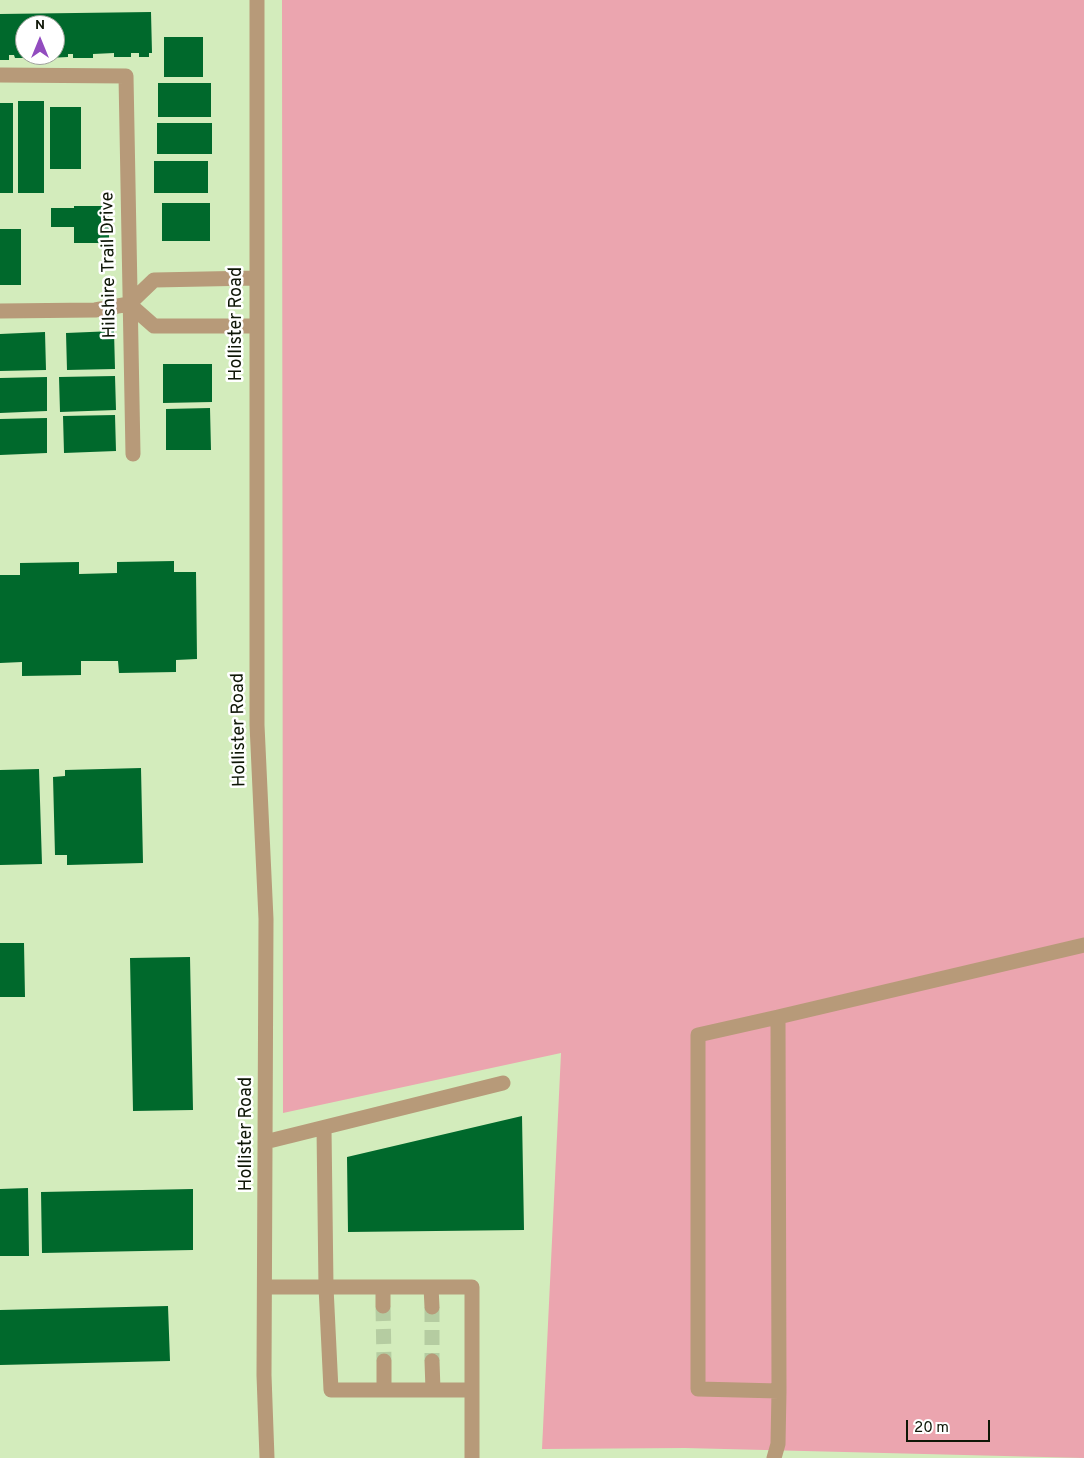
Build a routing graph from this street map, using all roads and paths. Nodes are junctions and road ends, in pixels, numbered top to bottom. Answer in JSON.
{"nodes":[{"id":1,"x":257,"y":0,"type":"edge"},
{"id":2,"x":0,"y":75,"type":"edge"},
{"id":3,"x":256,"y":278,"type":"junction"},
{"id":4,"x":129,"y":304,"type":"junction"},
{"id":5,"x":0,"y":311,"type":"edge"},
{"id":6,"x":256,"y":326,"type":"junction"},
{"id":7,"x":133,"y":454,"type":"dead end"},
{"id":8,"x":1084,"y":945,"type":"edge"},
{"id":9,"x":778,"y":1017,"type":"junction"},
{"id":10,"x":503,"y":1084,"type":"dead end"},
{"id":11,"x":324,"y":1128,"type":"junction"},
{"id":12,"x":265,"y":1142,"type":"junction"},
{"id":13,"x":432,"y":1286,"type":"junction"},
{"id":14,"x":265,"y":1287,"type":"junction"},
{"id":15,"x":326,"y":1287,"type":"junction"},
{"id":16,"x":383,"y":1287,"type":"junction"},
{"id":17,"x":384,"y":1306,"type":"tunnel mouth"},
{"id":18,"x":432,"y":1307,"type":"tunnel mouth"},
{"id":19,"x":384,"y":1361,"type":"tunnel mouth"},
{"id":20,"x":432,"y":1362,"type":"tunnel mouth"},
{"id":21,"x":384,"y":1389,"type":"junction"},
{"id":22,"x":433,"y":1390,"type":"junction"},
{"id":23,"x":472,"y":1390,"type":"junction"},
{"id":24,"x":779,"y":1391,"type":"junction"},
{"id":25,"x":268,"y":1458,"type":"edge"},
{"id":26,"x":472,"y":1458,"type":"edge"},
{"id":27,"x":774,"y":1458,"type":"edge"}],
"edges":[{"from":1,"to":3,"type":"street","name":"Hollister Road"},
{"from":2,"to":4,"type":"street","name":"Hilshire Trail Drive"},
{"from":3,"to":4,"type":"street"},
{"from":3,"to":6,"type":"street","name":"Hollister Road"},
{"from":4,"to":5,"type":"street"},
{"from":4,"to":6,"type":"street"},
{"from":4,"to":7,"type":"street","name":"Hilshire Trail Drive"},
{"from":6,"to":12,"type":"street","name":"Hollister Road"},
{"from":8,"to":9,"type":"street"},
{"from":9,"to":24,"type":"street"},
{"from":9,"to":24,"type":"street"},
{"from":10,"to":11,"type":"street"},
{"from":11,"to":12,"type":"street"},
{"from":11,"to":15,"type":"street"},
{"from":12,"to":14,"type":"street","name":"Hollister Road"},
{"from":13,"to":16,"type":"street"},
{"from":13,"to":18,"type":"street"},
{"from":13,"to":23,"type":"street"},
{"from":14,"to":15,"type":"street"},
{"from":14,"to":25,"type":"street","name":"Hollister Road"},
{"from":15,"to":16,"type":"street"},
{"from":15,"to":21,"type":"street"},
{"from":16,"to":17,"type":"street"},
{"from":19,"to":21,"type":"street"},
{"from":20,"to":22,"type":"street"},
{"from":21,"to":22,"type":"street"},
{"from":22,"to":23,"type":"street"},
{"from":23,"to":26,"type":"street"},
{"from":24,"to":27,"type":"street"}]}
